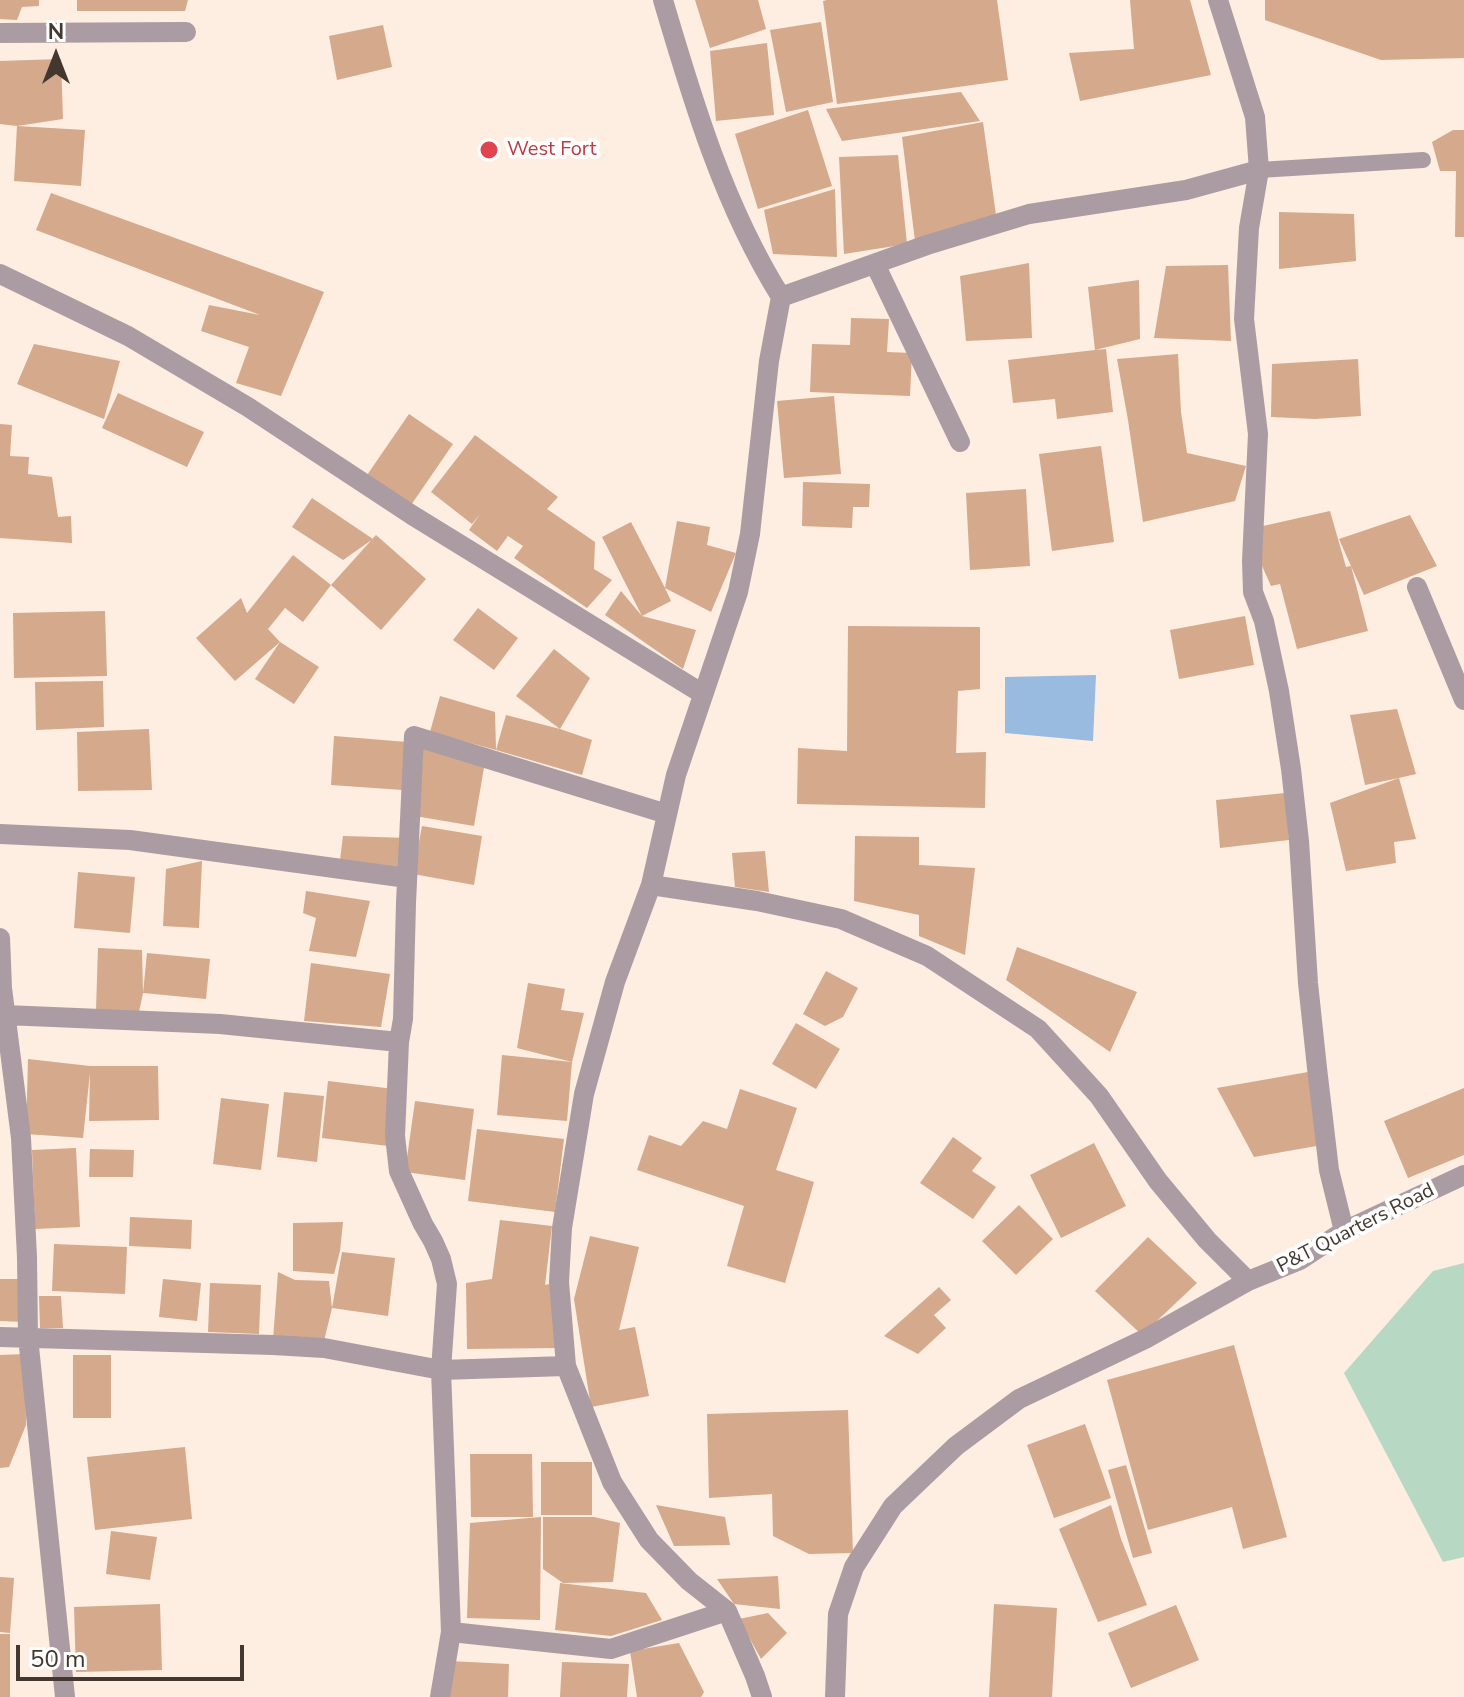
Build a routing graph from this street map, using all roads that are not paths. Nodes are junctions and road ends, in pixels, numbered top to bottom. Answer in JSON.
{"nodes":[{"id":1,"x":663,"y":0,"type":"edge"},
{"id":2,"x":1218,"y":0,"type":"edge"},
{"id":3,"x":186,"y":32,"type":"dead end"},
{"id":4,"x":0,"y":33,"type":"edge"},
{"id":5,"x":1423,"y":160,"type":"dead end"},
{"id":6,"x":1259,"y":170,"type":"junction"},
{"id":7,"x":875,"y":264,"type":"junction"},
{"id":8,"x":0,"y":274,"type":"edge"},
{"id":9,"x":781,"y":297,"type":"junction"},
{"id":10,"x":960,"y":442,"type":"dead end"},
{"id":11,"x":1417,"y":587,"type":"dead end"},
{"id":12,"x":703,"y":694,"type":"junction"},
{"id":13,"x":1464,"y":700,"type":"edge"},
{"id":14,"x":667,"y":814,"type":"junction"},
{"id":15,"x":0,"y":834,"type":"edge"},
{"id":16,"x":407,"y":878,"type":"junction"},
{"id":17,"x":651,"y":885,"type":"junction"},
{"id":18,"x":0,"y":938,"type":"edge"},
{"id":19,"x":1,"y":988,"type":"edge"},
{"id":20,"x":5,"y":1015,"type":"junction"},
{"id":21,"x":399,"y":1042,"type":"junction"},
{"id":22,"x":1464,"y":1175,"type":"edge"},
{"id":23,"x":1344,"y":1231,"type":"junction"},
{"id":24,"x":1248,"y":1281,"type":"junction"},
{"id":25,"x":0,"y":1337,"type":"edge"},
{"id":26,"x":28,"y":1337,"type":"junction"},
{"id":27,"x":566,"y":1366,"type":"junction"},
{"id":28,"x":441,"y":1370,"type":"junction"},
{"id":29,"x":727,"y":1611,"type":"junction"},
{"id":30,"x":451,"y":1632,"type":"junction"},
{"id":31,"x":65,"y":1697,"type":"edge"},
{"id":32,"x":440,"y":1697,"type":"edge"},
{"id":33,"x":762,"y":1697,"type":"edge"},
{"id":34,"x":835,"y":1697,"type":"edge"}],
"edges":[{"from":1,"to":9,"type":"street"},
{"from":2,"to":6,"type":"street"},
{"from":3,"to":4,"type":"street"},
{"from":5,"to":6,"type":"lane"},
{"from":6,"to":7,"type":"street"},
{"from":6,"to":23,"type":"street"},
{"from":7,"to":9,"type":"street"},
{"from":7,"to":10,"type":"street"},
{"from":8,"to":12,"type":"street"},
{"from":9,"to":12,"type":"street"},
{"from":11,"to":13,"type":"street"},
{"from":12,"to":14,"type":"street"},
{"from":14,"to":16,"type":"street"},
{"from":14,"to":17,"type":"street"},
{"from":15,"to":16,"type":"street"},
{"from":16,"to":21,"type":"street"},
{"from":17,"to":24,"type":"street"},
{"from":17,"to":27,"type":"street"},
{"from":18,"to":19,"type":"street"},
{"from":19,"to":20,"type":"street"},
{"from":20,"to":21,"type":"street"},
{"from":20,"to":26,"type":"street"},
{"from":21,"to":28,"type":"street"},
{"from":22,"to":23,"type":"street","name":"P&T Quarters Road"},
{"from":23,"to":24,"type":"street","name":"P&T Quarters Road"},
{"from":24,"to":34,"type":"street","name":"P&T Quarters Road"},
{"from":25,"to":26,"type":"street"},
{"from":26,"to":28,"type":"street"},
{"from":26,"to":31,"type":"street"},
{"from":27,"to":28,"type":"street"},
{"from":27,"to":29,"type":"street"},
{"from":28,"to":30,"type":"street"},
{"from":29,"to":30,"type":"street"},
{"from":29,"to":33,"type":"street"},
{"from":30,"to":32,"type":"street"}]}
